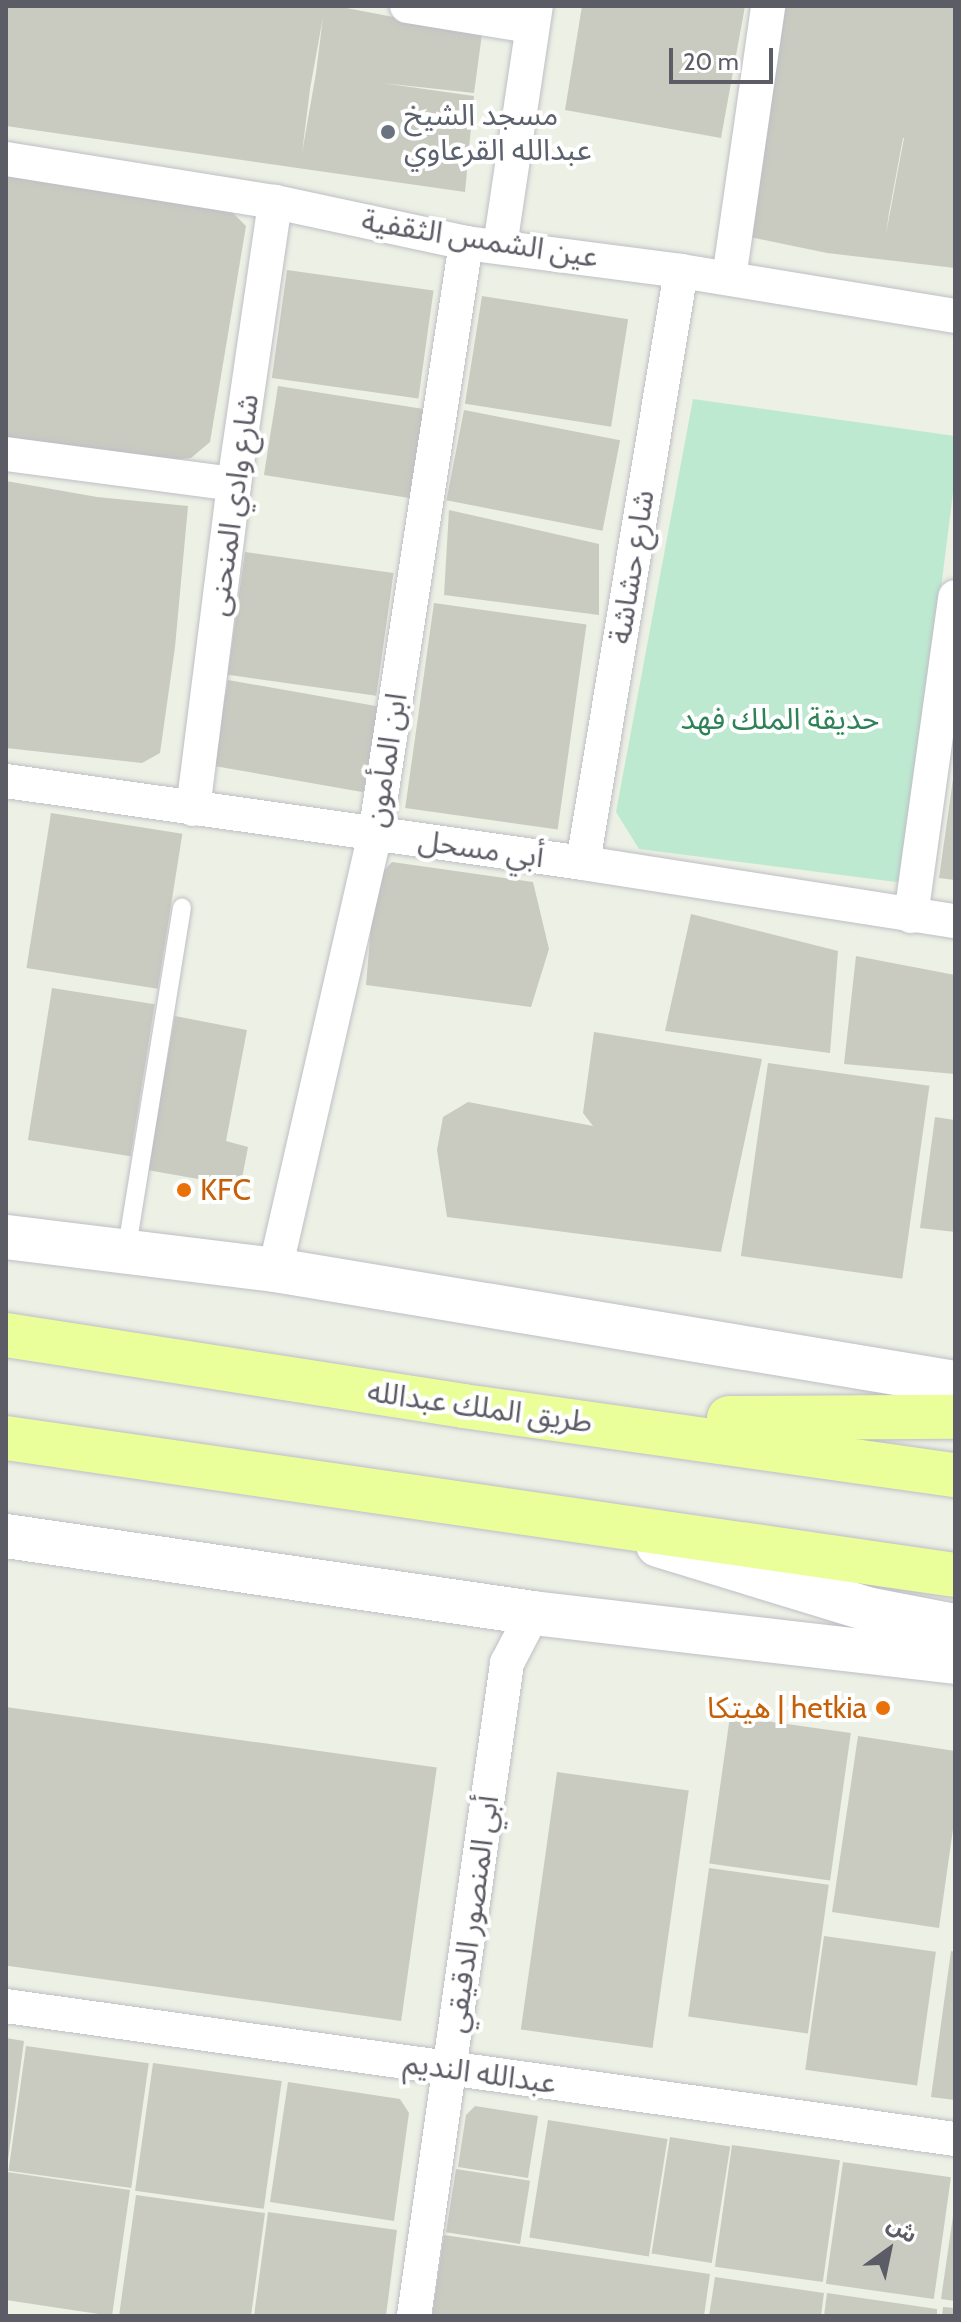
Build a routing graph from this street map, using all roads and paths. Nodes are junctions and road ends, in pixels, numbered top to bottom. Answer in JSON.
{"nodes":[{"id":1,"x":407,"y":6,"type":"edge"},
{"id":2,"x":768,"y":6,"type":"edge"},
{"id":3,"x":534,"y":16,"type":"edge"},
{"id":4,"x":6,"y":159,"type":"edge"},
{"id":5,"x":275,"y":202,"type":"junction"},
{"id":6,"x":483,"y":244,"type":"junction"},
{"id":7,"x":681,"y":271,"type":"junction"},
{"id":8,"x":729,"y":278,"type":"junction"},
{"id":9,"x":955,"y":316,"type":"edge"},
{"id":10,"x":6,"y":454,"type":"edge"},
{"id":11,"x":234,"y":484,"type":"junction"},
{"id":12,"x":955,"y":597,"type":"edge"},
{"id":13,"x":6,"y":781,"type":"edge"},
{"id":14,"x":193,"y":809,"type":"junction"},
{"id":15,"x":375,"y":835,"type":"junction"},
{"id":16,"x":583,"y":863,"type":"junction"},
{"id":17,"x":182,"y":908,"type":"dead end"},
{"id":18,"x":911,"y":916,"type":"junction"},
{"id":19,"x":955,"y":921,"type":"edge"},
{"id":20,"x":6,"y":1237,"type":"edge"},
{"id":21,"x":126,"y":1253,"type":"junction"},
{"id":22,"x":275,"y":1270,"type":"junction"},
{"id":23,"x":6,"y":1335,"type":"edge"},
{"id":24,"x":955,"y":1383,"type":"edge"},
{"id":25,"x":463,"y":1406,"type":"junction"},
{"id":26,"x":955,"y":1417,"type":"edge"},
{"id":27,"x":6,"y":1438,"type":"edge"},
{"id":28,"x":955,"y":1475,"type":"edge"},
{"id":29,"x":595,"y":1525,"type":"junction"},
{"id":30,"x":6,"y":1536,"type":"edge"},
{"id":31,"x":955,"y":1575,"type":"edge"},
{"id":32,"x":533,"y":1613,"type":"junction"},
{"id":33,"x":955,"y":1626,"type":"edge"},
{"id":34,"x":955,"y":1662,"type":"edge"},
{"id":35,"x":6,"y":2006,"type":"edge"},
{"id":36,"x":451,"y":2069,"type":"junction"},
{"id":37,"x":955,"y":2139,"type":"edge"},
{"id":38,"x":414,"y":2316,"type":"edge"}],
"edges":[{"from":1,"to":3,"type":"street"},
{"from":2,"to":8,"type":"street"},
{"from":3,"to":6,"type":"street","name":"ابن المأمون"},
{"from":4,"to":5,"type":"street","name":"عين الشمس الثقفية"},
{"from":5,"to":6,"type":"street","name":"عين الشمس الثقفية"},
{"from":5,"to":11,"type":"street","name":"شارع وادي المنحنى"},
{"from":6,"to":7,"type":"street","name":"عين الشمس الثقفية"},
{"from":6,"to":15,"type":"street","name":"ابن المأمون"},
{"from":7,"to":8,"type":"street","name":"عين الشمس الثقفية"},
{"from":7,"to":16,"type":"street","name":"شارع حشاشة"},
{"from":8,"to":9,"type":"street","name":"عين الشمس الثقفية"},
{"from":10,"to":11,"type":"street"},
{"from":11,"to":14,"type":"street","name":"شارع وادي المنحنى"},
{"from":12,"to":18,"type":"street"},
{"from":13,"to":14,"type":"street","name":"أبي مسحل"},
{"from":14,"to":15,"type":"street","name":"أبي مسحل"},
{"from":15,"to":16,"type":"street","name":"أبي مسحل"},
{"from":15,"to":22,"type":"street","name":"ابن المأمون"},
{"from":16,"to":18,"type":"street","name":"أبي مسحل"},
{"from":17,"to":21,"type":"lane"},
{"from":18,"to":19,"type":"street","name":"أبي مسحل"},
{"from":20,"to":21,"type":"main road"},
{"from":21,"to":22,"type":"main road"},
{"from":22,"to":24,"type":"main road"},
{"from":23,"to":25,"type":"highway","name":"طريق الملك عبدالله"},
{"from":25,"to":26,"type":"highway"},
{"from":25,"to":28,"type":"highway","name":"طريق الملك عبدالله"},
{"from":27,"to":29,"type":"highway"},
{"from":29,"to":31,"type":"highway"},
{"from":29,"to":33,"type":"main road"},
{"from":30,"to":32,"type":"main road"},
{"from":32,"to":34,"type":"main road"},
{"from":32,"to":36,"type":"street","name":"أبي المنصور الدقيقي"},
{"from":35,"to":36,"type":"street","name":"عبدالله النديم"},
{"from":36,"to":37,"type":"street","name":"عبدالله النديم"},
{"from":36,"to":38,"type":"street","name":"أبي المنصور الدقيقي"}]}
